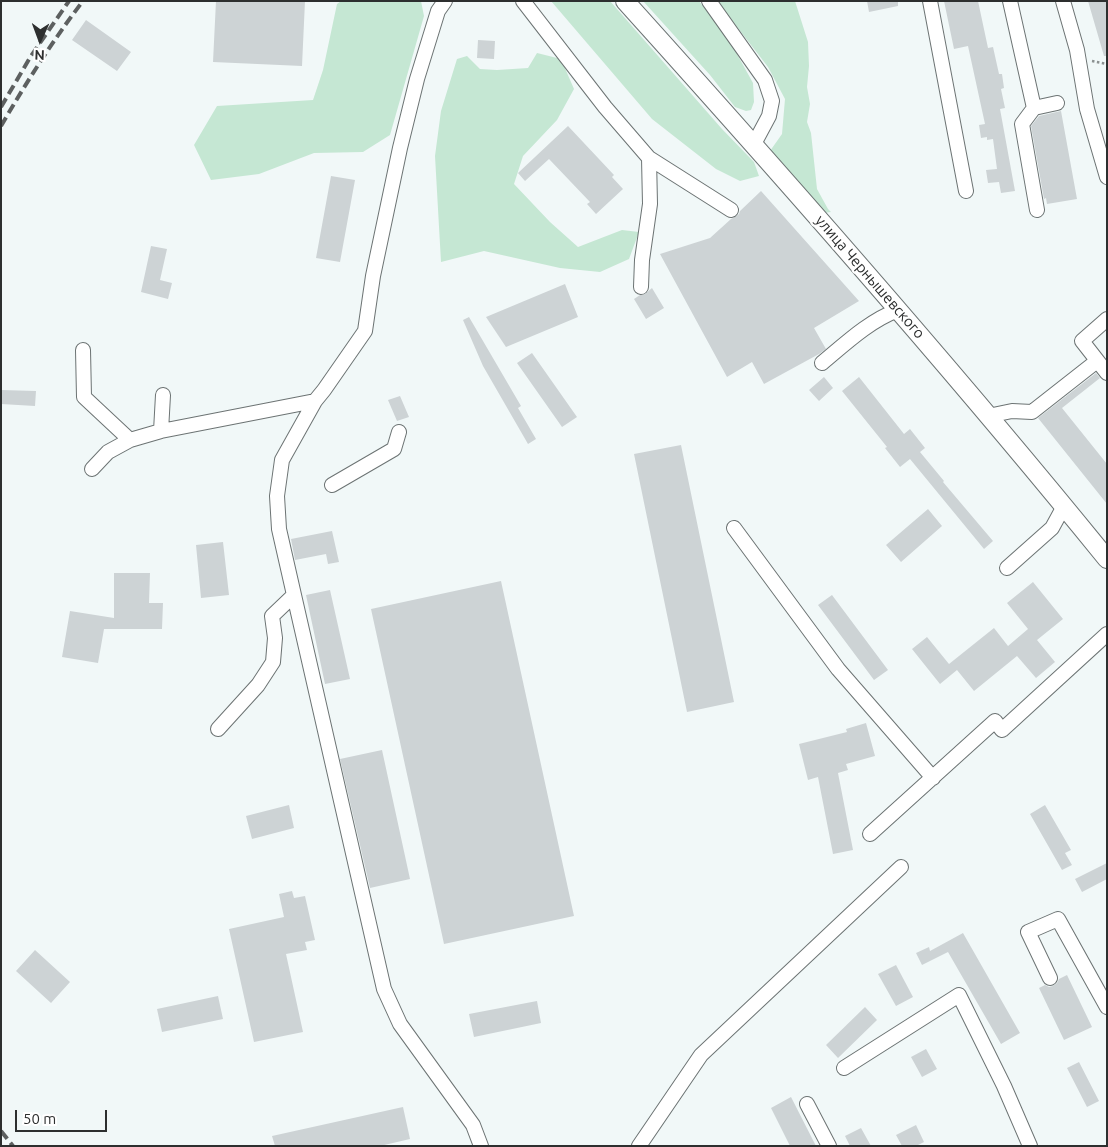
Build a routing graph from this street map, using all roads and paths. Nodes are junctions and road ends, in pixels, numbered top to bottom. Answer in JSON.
{"nodes":[{"id":1,"x":445,"y":1,"type":"edge"},
{"id":2,"x":523,"y":1,"type":"edge"},
{"id":3,"x":626,"y":1,"type":"edge"},
{"id":4,"x":709,"y":1,"type":"edge"},
{"id":5,"x":930,"y":1,"type":"edge"},
{"id":6,"x":1010,"y":1,"type":"edge"},
{"id":7,"x":1063,"y":1,"type":"edge"},
{"id":8,"x":1057,"y":103,"type":"dead end"},
{"id":9,"x":1034,"y":108,"type":"junction"},
{"id":10,"x":754,"y":144,"type":"junction"},
{"id":11,"x":649,"y":158,"type":"junction"},
{"id":12,"x":1107,"y":178,"type":"edge"},
{"id":13,"x":966,"y":191,"type":"dead end"},
{"id":14,"x":731,"y":210,"type":"dead end"},
{"id":15,"x":1037,"y":210,"type":"dead end"},
{"id":16,"x":641,"y":286,"type":"dead end"},
{"id":17,"x":898,"y":310,"type":"junction"},
{"id":18,"x":1107,"y":319,"type":"edge"},
{"id":19,"x":83,"y":350,"type":"dead end"},
{"id":20,"x":1097,"y":361,"type":"junction"},
{"id":21,"x":822,"y":363,"type":"dead end"},
{"id":22,"x":1107,"y":373,"type":"edge"},
{"id":23,"x":163,"y":396,"type":"dead end"},
{"id":24,"x":315,"y":401,"type":"junction"},
{"id":25,"x":988,"y":416,"type":"junction"},
{"id":26,"x":161,"y":431,"type":"junction"},
{"id":27,"x":399,"y":432,"type":"dead end"},
{"id":28,"x":130,"y":440,"type":"junction"},
{"id":29,"x":92,"y":468,"type":"dead end"},
{"id":30,"x":332,"y":485,"type":"dead end"},
{"id":31,"x":1064,"y":506,"type":"junction"},
{"id":32,"x":734,"y":528,"type":"dead end"},
{"id":33,"x":1107,"y":559,"type":"edge"},
{"id":34,"x":1007,"y":568,"type":"dead end"},
{"id":35,"x":294,"y":595,"type":"junction"},
{"id":36,"x":1107,"y":634,"type":"edge"},
{"id":37,"x":218,"y":729,"type":"dead end"},
{"id":38,"x":933,"y":778,"type":"junction"},
{"id":39,"x":870,"y":834,"type":"dead end"},
{"id":40,"x":901,"y":867,"type":"dead end"},
{"id":41,"x":1050,"y":978,"type":"dead end"},
{"id":42,"x":1107,"y":1007,"type":"edge"},
{"id":43,"x":844,"y":1068,"type":"dead end"},
{"id":44,"x":807,"y":1104,"type":"dead end"},
{"id":45,"x":481,"y":1146,"type":"edge"},
{"id":46,"x":639,"y":1146,"type":"edge"},
{"id":47,"x":830,"y":1146,"type":"edge"},
{"id":48,"x":1030,"y":1146,"type":"edge"}],
"edges":[{"from":1,"to":24,"type":"street"},
{"from":2,"to":11,"type":"street"},
{"from":3,"to":10,"type":"main road","name":"улица Чернышевского"},
{"from":4,"to":10,"type":"street"},
{"from":5,"to":13,"type":"street"},
{"from":6,"to":9,"type":"street"},
{"from":7,"to":12,"type":"street"},
{"from":8,"to":9,"type":"street"},
{"from":9,"to":15,"type":"street"},
{"from":10,"to":17,"type":"main road","name":"улица Чернышевского"},
{"from":11,"to":14,"type":"street"},
{"from":11,"to":16,"type":"street"},
{"from":17,"to":21,"type":"street"},
{"from":17,"to":25,"type":"main road","name":"улица Чернышевского"},
{"from":18,"to":20,"type":"street"},
{"from":19,"to":28,"type":"street"},
{"from":20,"to":22,"type":"street"},
{"from":20,"to":25,"type":"street"},
{"from":23,"to":26,"type":"street"},
{"from":24,"to":26,"type":"street"},
{"from":24,"to":35,"type":"street"},
{"from":25,"to":31,"type":"main road","name":"улица Чернышевского"},
{"from":26,"to":28,"type":"street"},
{"from":27,"to":30,"type":"street"},
{"from":28,"to":29,"type":"street"},
{"from":31,"to":33,"type":"main road","name":"улица Чернышевского"},
{"from":31,"to":34,"type":"street"},
{"from":32,"to":38,"type":"street"},
{"from":35,"to":37,"type":"street"},
{"from":35,"to":45,"type":"street"},
{"from":36,"to":38,"type":"street"},
{"from":38,"to":39,"type":"street"},
{"from":40,"to":46,"type":"street"},
{"from":41,"to":42,"type":"street"},
{"from":43,"to":48,"type":"street"},
{"from":44,"to":47,"type":"street"}]}
